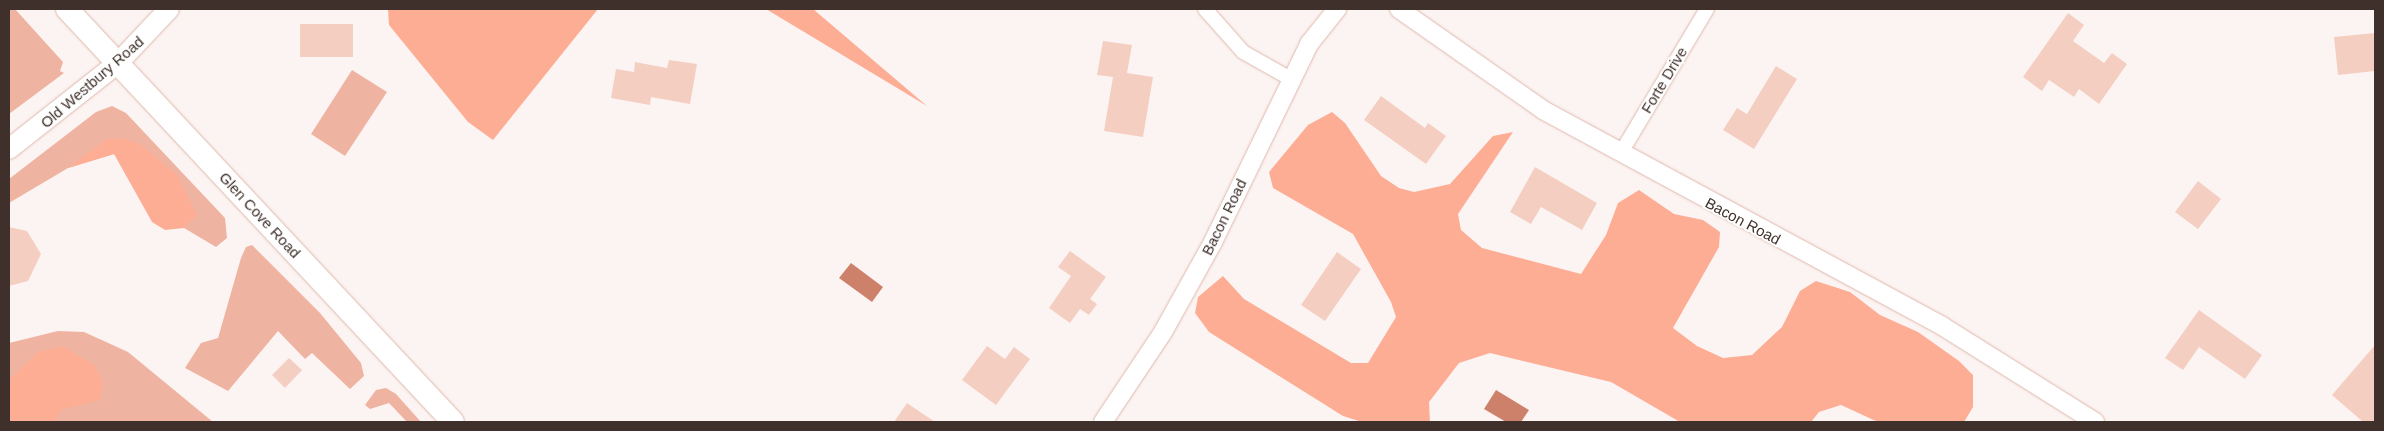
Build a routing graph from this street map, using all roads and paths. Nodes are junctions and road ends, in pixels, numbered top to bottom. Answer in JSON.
{"nodes":[{"id":1,"x":67,"y":9,"type":"edge"},
{"id":2,"x":170,"y":9,"type":"edge"},
{"id":3,"x":1205,"y":9,"type":"edge"},
{"id":4,"x":1337,"y":9,"type":"edge"},
{"id":5,"x":1399,"y":9,"type":"edge"},
{"id":6,"x":1707,"y":9,"type":"edge"},
{"id":7,"x":118,"y":64,"type":"junction"},
{"id":8,"x":1291,"y":79,"type":"junction"},
{"id":9,"x":9,"y":149,"type":"edge"},
{"id":10,"x":1622,"y":151,"type":"junction"},
{"id":11,"x":453,"y":422,"type":"edge"},
{"id":12,"x":1103,"y":422,"type":"edge"},
{"id":13,"x":2095,"y":422,"type":"edge"}],
"edges":[{"from":1,"to":7,"type":"main road","name":"Glen Cove Road"},
{"from":2,"to":7,"type":"main road","name":"Old Westbury Road"},
{"from":3,"to":8,"type":"street"},
{"from":4,"to":8,"type":"street","name":"Bacon Road"},
{"from":5,"to":10,"type":"street","name":"Bacon Road"},
{"from":6,"to":10,"type":"street","name":"Forte Drive"},
{"from":7,"to":9,"type":"main road","name":"Old Westbury Road"},
{"from":7,"to":11,"type":"main road","name":"Glen Cove Road"},
{"from":8,"to":12,"type":"street","name":"Bacon Road"},
{"from":10,"to":13,"type":"street","name":"Bacon Road"}]}
